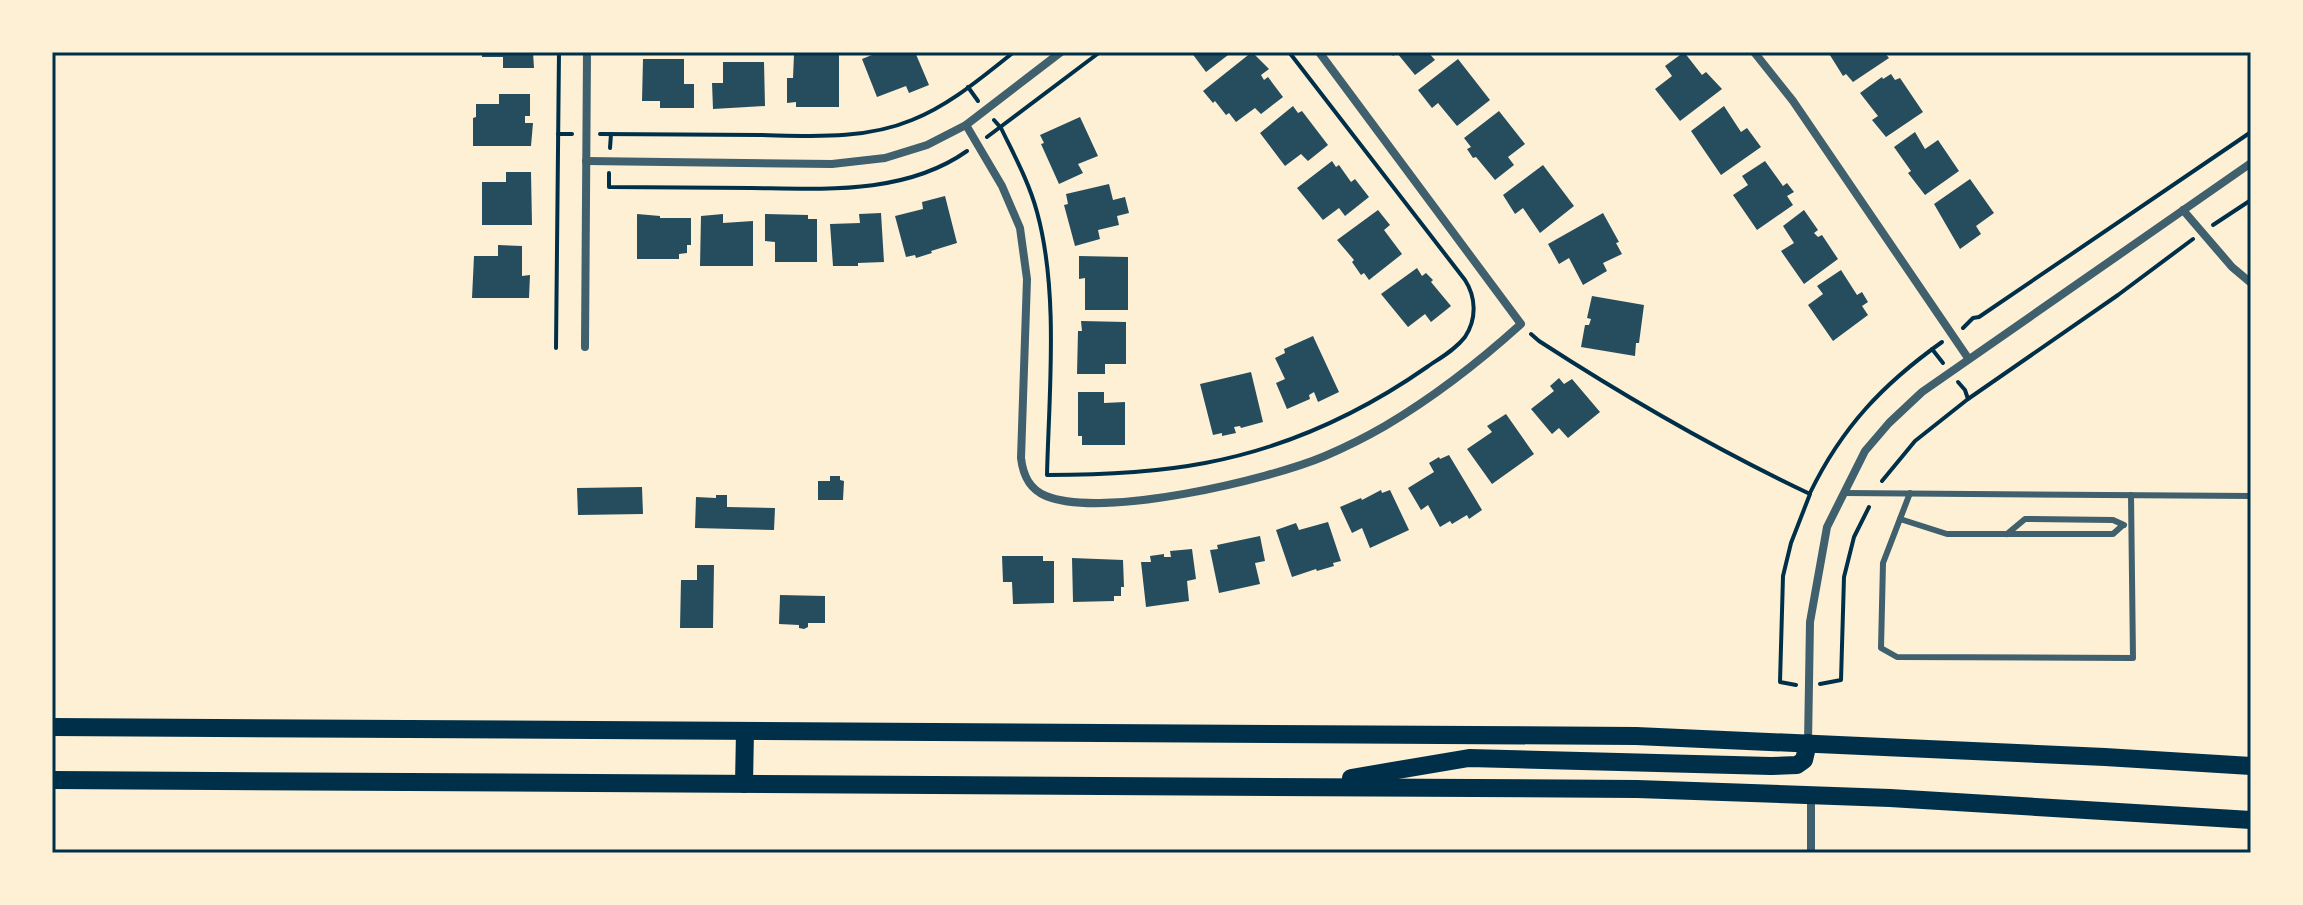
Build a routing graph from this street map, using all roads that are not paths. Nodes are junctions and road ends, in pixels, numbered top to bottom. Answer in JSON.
{"nodes":[{"id":1,"x":587,"y":52,"type":"edge"},
{"id":2,"x":1061,"y":52,"type":"edge"},
{"id":3,"x":1319,"y":52,"type":"edge"},
{"id":4,"x":1754,"y":52,"type":"edge"},
{"id":5,"x":966,"y":125,"type":"junction"},
{"id":6,"x":586,"y":161,"type":"junction"},
{"id":7,"x":2251,"y":163,"type":"edge"},
{"id":8,"x":2183,"y":210,"type":"junction"},
{"id":9,"x":2251,"y":283,"type":"edge"},
{"id":10,"x":585,"y":347,"type":"dead end"},
{"id":11,"x":1968,"y":358,"type":"junction"},
{"id":12,"x":1844,"y":493,"type":"junction"},
{"id":13,"x":1910,"y":493,"type":"junction"},
{"id":14,"x":2131,"y":495,"type":"junction"},
{"id":15,"x":2251,"y":496,"type":"edge"},
{"id":16,"x":1900,"y":519,"type":"junction"},
{"id":17,"x":2127,"y":525,"type":"junction"},
{"id":18,"x":2007,"y":534,"type":"junction"},
{"id":19,"x":52,"y":727,"type":"edge"},
{"id":20,"x":745,"y":731,"type":"junction"},
{"id":21,"x":1808,"y":743,"type":"junction"},
{"id":22,"x":2251,"y":766,"type":"edge"},
{"id":23,"x":52,"y":780,"type":"edge"},
{"id":24,"x":744,"y":784,"type":"junction"},
{"id":25,"x":1301,"y":786,"type":"junction"},
{"id":26,"x":1811,"y":795,"type":"junction"},
{"id":27,"x":2251,"y":820,"type":"edge"},
{"id":28,"x":1811,"y":853,"type":"edge"}],
"edges":[{"from":1,"to":6,"type":"street"},
{"from":2,"to":5,"type":"street"},
{"from":3,"to":5,"type":"street"},
{"from":4,"to":11,"type":"street"},
{"from":5,"to":6,"type":"street"},
{"from":6,"to":10,"type":"street"},
{"from":7,"to":8,"type":"street"},
{"from":8,"to":9,"type":"street"},
{"from":8,"to":11,"type":"street"},
{"from":11,"to":12,"type":"street"},
{"from":12,"to":13,"type":"lane"},
{"from":12,"to":21,"type":"street"},
{"from":13,"to":14,"type":"lane"},
{"from":13,"to":16,"type":"lane"},
{"from":14,"to":15,"type":"lane"},
{"from":14,"to":17,"type":"lane"},
{"from":16,"to":17,"type":"lane"},
{"from":16,"to":18,"type":"lane"},
{"from":17,"to":18,"type":"lane"},
{"from":17,"to":18,"type":"lane"},
{"from":19,"to":20,"type":"highway"},
{"from":20,"to":21,"type":"highway"},
{"from":20,"to":24,"type":"highway"},
{"from":21,"to":22,"type":"highway"},
{"from":21,"to":25,"type":"highway"},
{"from":23,"to":24,"type":"highway"},
{"from":24,"to":25,"type":"highway"},
{"from":25,"to":26,"type":"highway"},
{"from":26,"to":27,"type":"highway"},
{"from":26,"to":28,"type":"street"}]}
